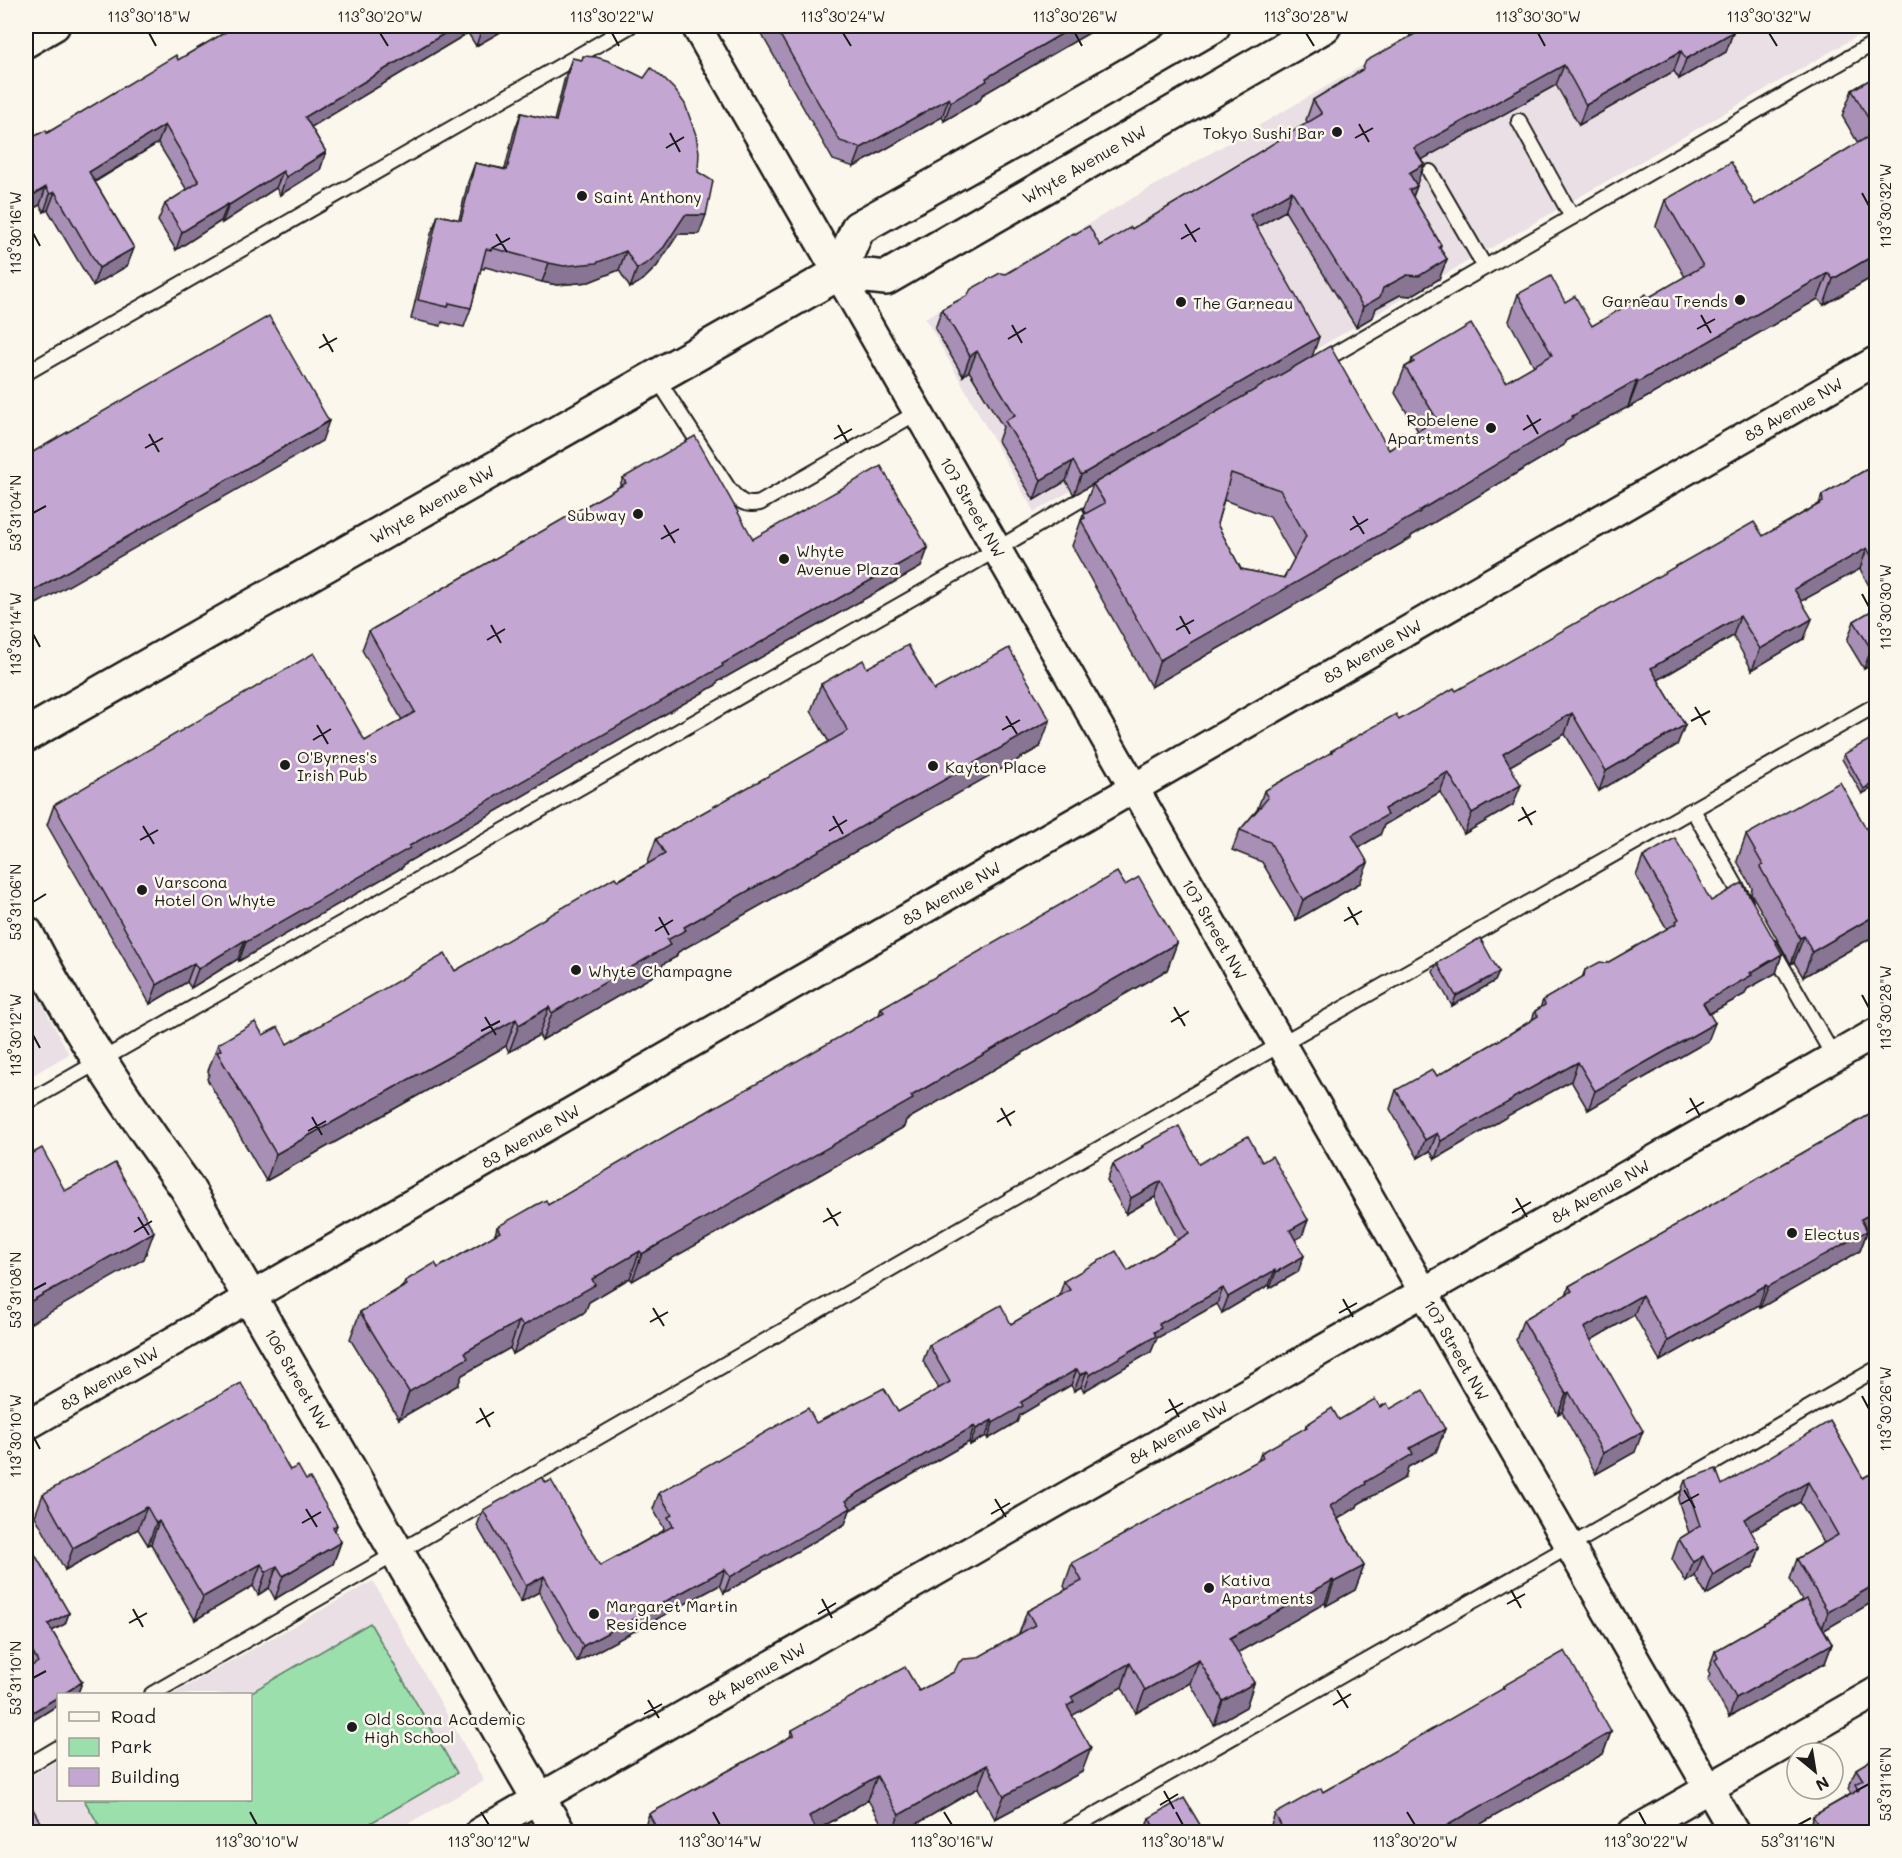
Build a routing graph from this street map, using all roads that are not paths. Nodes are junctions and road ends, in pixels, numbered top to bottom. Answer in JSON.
{"nodes":[{"id":1,"x":55,"y":26,"type":"edge"},
{"id":2,"x":630,"y":26,"type":"edge"},
{"id":3,"x":696,"y":26,"type":"edge"},
{"id":4,"x":1213,"y":26,"type":"edge"},
{"id":5,"x":1324,"y":26,"type":"edge"},
{"id":6,"x":1876,"y":42,"type":"edge"},
{"id":7,"x":26,"y":43,"type":"edge"},
{"id":8,"x":1519,"y":121,"type":"edge"},
{"id":9,"x":1430,"y":172,"type":"edge"},
{"id":10,"x":1572,"y":217,"type":"junction"},
{"id":11,"x":1485,"y":267,"type":"junction"},
{"id":12,"x":839,"y":273,"type":"junction"},
{"id":13,"x":1876,"y":361,"type":"edge"},
{"id":14,"x":1312,"y":367,"type":"edge"},
{"id":15,"x":26,"y":373,"type":"edge"},
{"id":16,"x":656,"y":377,"type":"junction"},
{"id":17,"x":918,"y":412,"type":"junction"},
{"id":18,"x":1119,"y":478,"type":"edge"},
{"id":19,"x":997,"y":549,"type":"junction"},
{"id":20,"x":1876,"y":705,"type":"edge"},
{"id":21,"x":26,"y":735,"type":"edge"},
{"id":22,"x":1134,"y":787,"type":"junction"},
{"id":23,"x":1693,"y":810,"type":"junction"},
{"id":24,"x":1751,"y":911,"type":"edge"},
{"id":25,"x":1762,"y":932,"type":"edge"},
{"id":26,"x":26,"y":933,"type":"edge"},
{"id":27,"x":1876,"y":1033,"type":"edge"},
{"id":28,"x":1281,"y":1044,"type":"junction"},
{"id":29,"x":1834,"y":1057,"type":"junction"},
{"id":30,"x":99,"y":1062,"type":"junction"},
{"id":31,"x":26,"y":1103,"type":"edge"},
{"id":32,"x":1424,"y":1292,"type":"junction"},
{"id":33,"x":250,"y":1297,"type":"junction"},
{"id":34,"x":1876,"y":1369,"type":"edge"},
{"id":35,"x":26,"y":1426,"type":"edge"},
{"id":36,"x":1570,"y":1546,"type":"junction"},
{"id":37,"x":399,"y":1554,"type":"junction"},
{"id":38,"x":1876,"y":1692,"type":"edge"},
{"id":39,"x":156,"y":1693,"type":"edge"},
{"id":40,"x":57,"y":1749,"type":"edge"},
{"id":41,"x":26,"y":1767,"type":"edge"},
{"id":42,"x":1709,"y":1789,"type":"junction"},
{"id":43,"x":538,"y":1799,"type":"junction"},
{"id":44,"x":480,"y":1833,"type":"edge"},
{"id":45,"x":558,"y":1833,"type":"edge"},
{"id":46,"x":1065,"y":1833,"type":"edge"},
{"id":47,"x":1633,"y":1833,"type":"edge"},
{"id":48,"x":1734,"y":1833,"type":"edge"}],
"edges":[{"from":1,"to":7,"type":"street"},
{"from":2,"to":15,"type":"lane"},
{"from":3,"to":12,"type":"street","name":"107 Street NW"},
{"from":4,"to":12,"type":"main road"},
{"from":5,"to":12,"type":"main road","name":"Whyte Avenue NW"},
{"from":6,"to":10,"type":"lane"},
{"from":8,"to":10,"type":"lane"},
{"from":9,"to":11,"type":"lane"},
{"from":10,"to":11,"type":"lane"},
{"from":11,"to":14,"type":"lane"},
{"from":12,"to":16,"type":"main road","name":"Whyte Avenue NW"},
{"from":12,"to":17,"type":"street","name":"107 Street NW"},
{"from":13,"to":22,"type":"street","name":"83 Avenue NW"},
{"from":16,"to":17,"type":"lane"},
{"from":16,"to":21,"type":"main road","name":"Whyte Avenue NW"},
{"from":17,"to":19,"type":"street","name":"107 Street NW"},
{"from":18,"to":19,"type":"lane"},
{"from":19,"to":22,"type":"street","name":"107 Street NW"},
{"from":19,"to":30,"type":"lane"},
{"from":20,"to":23,"type":"lane"},
{"from":22,"to":28,"type":"street","name":"107 Street NW"},
{"from":22,"to":33,"type":"street","name":"83 Avenue NW"},
{"from":23,"to":24,"type":"lane"},
{"from":23,"to":28,"type":"lane"},
{"from":25,"to":29,"type":"lane"},
{"from":26,"to":30,"type":"main road","name":"106 Street NW"},
{"from":27,"to":29,"type":"street","name":"84 Avenue NW"},
{"from":28,"to":32,"type":"street","name":"107 Street NW"},
{"from":28,"to":37,"type":"lane"},
{"from":29,"to":32,"type":"street","name":"84 Avenue NW"},
{"from":30,"to":31,"type":"lane"},
{"from":30,"to":33,"type":"main road","name":"106 Street NW"},
{"from":32,"to":36,"type":"street","name":"107 Street NW"},
{"from":32,"to":43,"type":"street","name":"84 Avenue NW"},
{"from":33,"to":35,"type":"street","name":"83 Avenue NW"},
{"from":33,"to":37,"type":"main road","name":"106 Street NW"},
{"from":34,"to":36,"type":"lane"},
{"from":36,"to":42,"type":"street","name":"107 Street NW"},
{"from":36,"to":46,"type":"lane"},
{"from":37,"to":39,"type":"lane"},
{"from":37,"to":43,"type":"main road","name":"106 Street NW"},
{"from":38,"to":42,"type":"street"},
{"from":40,"to":41,"type":"lane"},
{"from":42,"to":47,"type":"street"},
{"from":42,"to":48,"type":"street","name":"107 Street NW"},
{"from":43,"to":44,"type":"street","name":"84 Avenue NW"},
{"from":43,"to":45,"type":"main road","name":"106 Street NW"}]}
